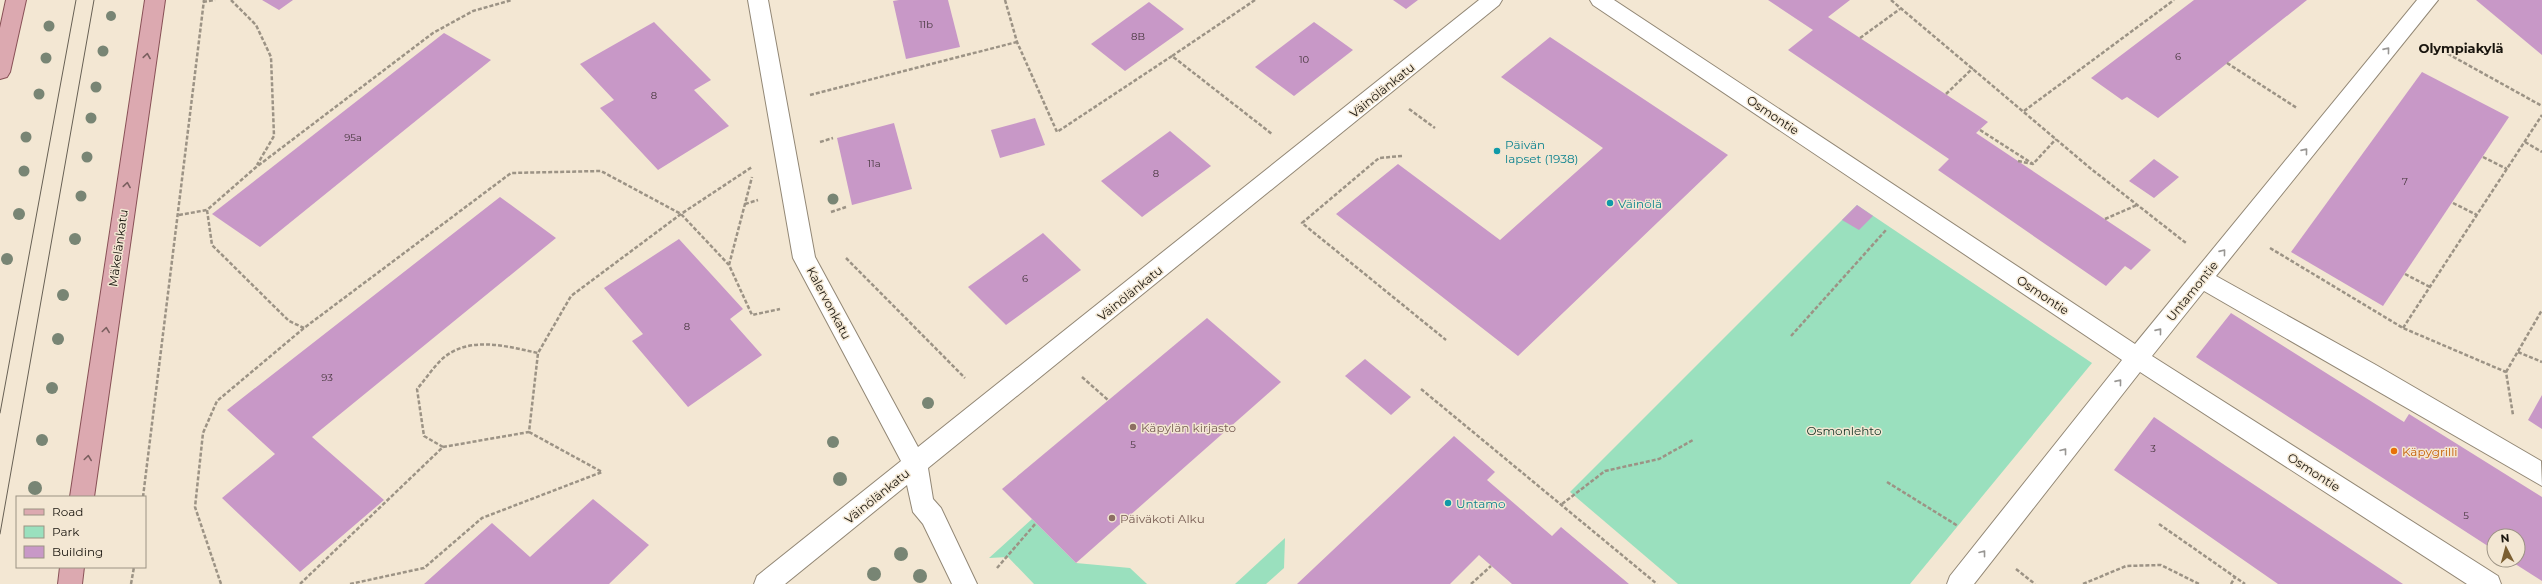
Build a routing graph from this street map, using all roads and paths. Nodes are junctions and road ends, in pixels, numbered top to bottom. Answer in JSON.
{"nodes":[{"id":1,"x":16,"y":0,"type":"edge"},
{"id":2,"x":155,"y":0,"type":"edge"},
{"id":3,"x":215,"y":0,"type":"edge"},
{"id":4,"x":231,"y":0,"type":"edge"},
{"id":5,"x":512,"y":0,"type":"edge"},
{"id":6,"x":758,"y":0,"type":"edge"},
{"id":7,"x":1005,"y":0,"type":"edge"},
{"id":8,"x":1255,"y":0,"type":"edge"},
{"id":9,"x":1492,"y":0,"type":"edge"},
{"id":10,"x":1600,"y":0,"type":"edge"},
{"id":11,"x":1891,"y":0,"type":"edge"},
{"id":12,"x":2174,"y":0,"type":"edge"},
{"id":13,"x":2428,"y":0,"type":"edge"},
{"id":14,"x":204,"y":1,"type":"edge"},
{"id":15,"x":1900,"y":9,"type":"junction"},
{"id":16,"x":1860,"y":38,"type":"dead end"},
{"id":17,"x":1017,"y":42,"type":"junction"},
{"id":18,"x":2431,"y":45,"type":"dead end"},
{"id":19,"x":1172,"y":56,"type":"junction"},
{"id":20,"x":2227,"y":63,"type":"dead end"},
{"id":21,"x":1973,"y":68,"type":"junction"},
{"id":22,"x":0,"y":72,"type":"edge"},
{"id":23,"x":1946,"y":94,"type":"dead end"},
{"id":24,"x":809,"y":96,"type":"dead end"},
{"id":25,"x":1404,"y":105,"type":"dead end"},
{"id":26,"x":2542,"y":106,"type":"edge"},
{"id":27,"x":2024,"y":111,"type":"junction"},
{"id":28,"x":2302,"y":112,"type":"dead end"},
{"id":29,"x":2542,"y":115,"type":"edge"},
{"id":30,"x":1435,"y":128,"type":"dead end"},
{"id":31,"x":1980,"y":130,"type":"dead end"},
{"id":32,"x":1271,"y":133,"type":"dead end"},
{"id":33,"x":2056,"y":139,"type":"junction"},
{"id":34,"x":2525,"y":142,"type":"junction"},
{"id":35,"x":2542,"y":152,"type":"edge"},
{"id":36,"x":1402,"y":156,"type":"dead end"},
{"id":37,"x":2484,"y":157,"type":"dead end"},
{"id":38,"x":2018,"y":161,"type":"dead end"},
{"id":39,"x":2033,"y":164,"type":"junction"},
{"id":40,"x":255,"y":168,"type":"junction"},
{"id":41,"x":2507,"y":169,"type":"junction"},
{"id":42,"x":2452,"y":203,"type":"dead end"},
{"id":43,"x":1909,"y":205,"type":"junction"},
{"id":44,"x":2138,"y":205,"type":"junction"},
{"id":45,"x":846,"y":207,"type":"dead end"},
{"id":46,"x":207,"y":210,"type":"junction"},
{"id":47,"x":831,"y":212,"type":"dead end"},
{"id":48,"x":681,"y":214,"type":"junction"},
{"id":49,"x":179,"y":215,"type":"junction"},
{"id":50,"x":2477,"y":215,"type":"junction"},
{"id":51,"x":2105,"y":219,"type":"dead end"},
{"id":52,"x":2241,"y":230,"type":"junction"},
{"id":53,"x":843,"y":255,"type":"dead end"},
{"id":54,"x":729,"y":265,"type":"junction"},
{"id":55,"x":2208,"y":271,"type":"junction"},
{"id":56,"x":2405,"y":274,"type":"dead end"},
{"id":57,"x":2430,"y":287,"type":"junction"},
{"id":58,"x":780,"y":309,"type":"dead end"},
{"id":59,"x":2542,"y":310,"type":"edge"},
{"id":60,"x":304,"y":328,"type":"junction"},
{"id":61,"x":2403,"y":328,"type":"junction"},
{"id":62,"x":1791,"y":336,"type":"dead end"},
{"id":63,"x":1446,"y":340,"type":"dead end"},
{"id":64,"x":2518,"y":352,"type":"junction"},
{"id":65,"x":538,"y":353,"type":"junction"},
{"id":66,"x":2137,"y":358,"type":"junction"},
{"id":67,"x":2542,"y":362,"type":"edge"},
{"id":68,"x":2506,"y":372,"type":"junction"},
{"id":69,"x":1082,"y":377,"type":"dead end"},
{"id":70,"x":968,"y":381,"type":"dead end"},
{"id":71,"x":1421,"y":389,"type":"dead end"},
{"id":72,"x":1108,"y":400,"type":"dead end"},
{"id":73,"x":528,"y":432,"type":"junction"},
{"id":74,"x":1693,"y":440,"type":"dead end"},
{"id":75,"x":443,"y":447,"type":"junction"},
{"id":76,"x":2503,"y":449,"type":"junction"},
{"id":77,"x":915,"y":465,"type":"junction"},
{"id":78,"x":2542,"y":475,"type":"edge"},
{"id":79,"x":1887,"y":482,"type":"dead end"},
{"id":80,"x":82,"y":496,"type":"edge"},
{"id":81,"x":143,"y":496,"type":"edge"},
{"id":82,"x":1562,"y":504,"type":"junction"},
{"id":83,"x":1036,"y":523,"type":"dead end"},
{"id":84,"x":2159,"y":524,"type":"dead end"},
{"id":85,"x":1960,"y":527,"type":"dead end"},
{"id":86,"x":1491,"y":566,"type":"dead end"},
{"id":87,"x":72,"y":568,"type":"edge"},
{"id":88,"x":134,"y":568,"type":"edge"},
{"id":89,"x":2014,"y":568,"type":"dead end"},
{"id":90,"x":996,"y":570,"type":"dead end"},
{"id":91,"x":2235,"y":577,"type":"junction"},
{"id":92,"x":70,"y":584,"type":"edge"},
{"id":93,"x":131,"y":584,"type":"edge"},
{"id":94,"x":221,"y":584,"type":"edge"},
{"id":95,"x":300,"y":584,"type":"edge"},
{"id":96,"x":350,"y":584,"type":"edge"},
{"id":97,"x":766,"y":584,"type":"edge"},
{"id":98,"x":965,"y":584,"type":"edge"},
{"id":99,"x":1472,"y":584,"type":"edge"},
{"id":100,"x":1657,"y":584,"type":"edge"},
{"id":101,"x":1959,"y":584,"type":"edge"},
{"id":102,"x":2035,"y":584,"type":"edge"},
{"id":103,"x":2083,"y":584,"type":"edge"},
{"id":104,"x":2199,"y":584,"type":"edge"},
{"id":105,"x":2231,"y":584,"type":"edge"},
{"id":106,"x":2245,"y":584,"type":"edge"},
{"id":107,"x":2489,"y":584,"type":"edge"}],
"edges":[{"from":1,"to":22,"type":"main road"},
{"from":80,"to":2,"type":"main road","name":"Mäkelänkatu","one_way":true},
{"from":3,"to":14,"type":"path"},
{"from":4,"to":40,"type":"path"},
{"from":5,"to":40,"type":"path"},
{"from":6,"to":77,"type":"street","name":"Kalervonkatu"},
{"from":7,"to":17,"type":"path"},
{"from":8,"to":19,"type":"path"},
{"from":9,"to":77,"type":"street","name":"Väinölänkatu"},
{"from":10,"to":43,"type":"street","name":"Osmontie"},
{"from":11,"to":15,"type":"path"},
{"from":12,"to":27,"type":"path"},
{"from":52,"to":13,"type":"street","name":"Untamontie","one_way":true},
{"from":14,"to":49,"type":"path"},
{"from":15,"to":16,"type":"path"},
{"from":15,"to":21,"type":"path"},
{"from":17,"to":19,"type":"path"},
{"from":17,"to":24,"type":"path"},
{"from":18,"to":26,"type":"path"},
{"from":19,"to":32,"type":"path"},
{"from":20,"to":28,"type":"path"},
{"from":21,"to":23,"type":"path"},
{"from":21,"to":27,"type":"path"},
{"from":25,"to":30,"type":"path"},
{"from":27,"to":33,"type":"path"},
{"from":29,"to":34,"type":"path"},
{"from":31,"to":39,"type":"path"},
{"from":33,"to":39,"type":"path"},
{"from":33,"to":44,"type":"path"},
{"from":34,"to":35,"type":"path"},
{"from":34,"to":41,"type":"path"},
{"from":36,"to":63,"type":"path"},
{"from":37,"to":41,"type":"path"},
{"from":38,"to":39,"type":"path"},
{"from":40,"to":46,"type":"path"},
{"from":41,"to":50,"type":"path"},
{"from":42,"to":50,"type":"path"},
{"from":43,"to":62,"type":"path"},
{"from":43,"to":66,"type":"street","name":"Osmontie"},
{"from":44,"to":51,"type":"path"},
{"from":44,"to":55,"type":"path"},
{"from":45,"to":47,"type":"path"},
{"from":46,"to":49,"type":"path"},
{"from":46,"to":60,"type":"path"},
{"from":48,"to":54,"type":"path"},
{"from":48,"to":54,"type":"path"},
{"from":48,"to":60,"type":"path"},
{"from":48,"to":65,"type":"path"},
{"from":49,"to":81,"type":"path"},
{"from":50,"to":57,"type":"path"},
{"from":55,"to":52,"type":"street","name":"Untamontie","one_way":true},
{"from":52,"to":61,"type":"path"},
{"from":53,"to":70,"type":"path"},
{"from":54,"to":58,"type":"path"},
{"from":66,"to":55,"type":"street","name":"Untamontie","one_way":true},
{"from":55,"to":76,"type":"street"},
{"from":56,"to":57,"type":"path"},
{"from":57,"to":61,"type":"path"},
{"from":59,"to":64,"type":"path"},
{"from":60,"to":94,"type":"path"},
{"from":61,"to":68,"type":"path"},
{"from":64,"to":67,"type":"path"},
{"from":64,"to":68,"type":"path"},
{"from":65,"to":73,"type":"path"},
{"from":65,"to":75,"type":"path"},
{"from":101,"to":66,"type":"street","name":"Untamontie","one_way":true},
{"from":66,"to":107,"type":"street","name":"Osmontie"},
{"from":68,"to":76,"type":"path"},
{"from":69,"to":72,"type":"path"},
{"from":71,"to":82,"type":"path"},
{"from":73,"to":75,"type":"path"},
{"from":73,"to":96,"type":"path"},
{"from":74,"to":82,"type":"path"},
{"from":75,"to":95,"type":"path"},
{"from":76,"to":78,"type":"street"},
{"from":77,"to":97,"type":"street","name":"Väinölänkatu"},
{"from":77,"to":98,"type":"street","name":"Kalervonkatu"},
{"from":79,"to":85,"type":"path"},
{"from":82,"to":100,"type":"path"},
{"from":83,"to":90,"type":"path"},
{"from":84,"to":91,"type":"path"},
{"from":86,"to":99,"type":"path"},
{"from":87,"to":92,"type":"main road"},
{"from":88,"to":93,"type":"path"},
{"from":89,"to":102,"type":"path"},
{"from":91,"to":105,"type":"path"},
{"from":91,"to":106,"type":"path"},
{"from":103,"to":104,"type":"path"}]}
